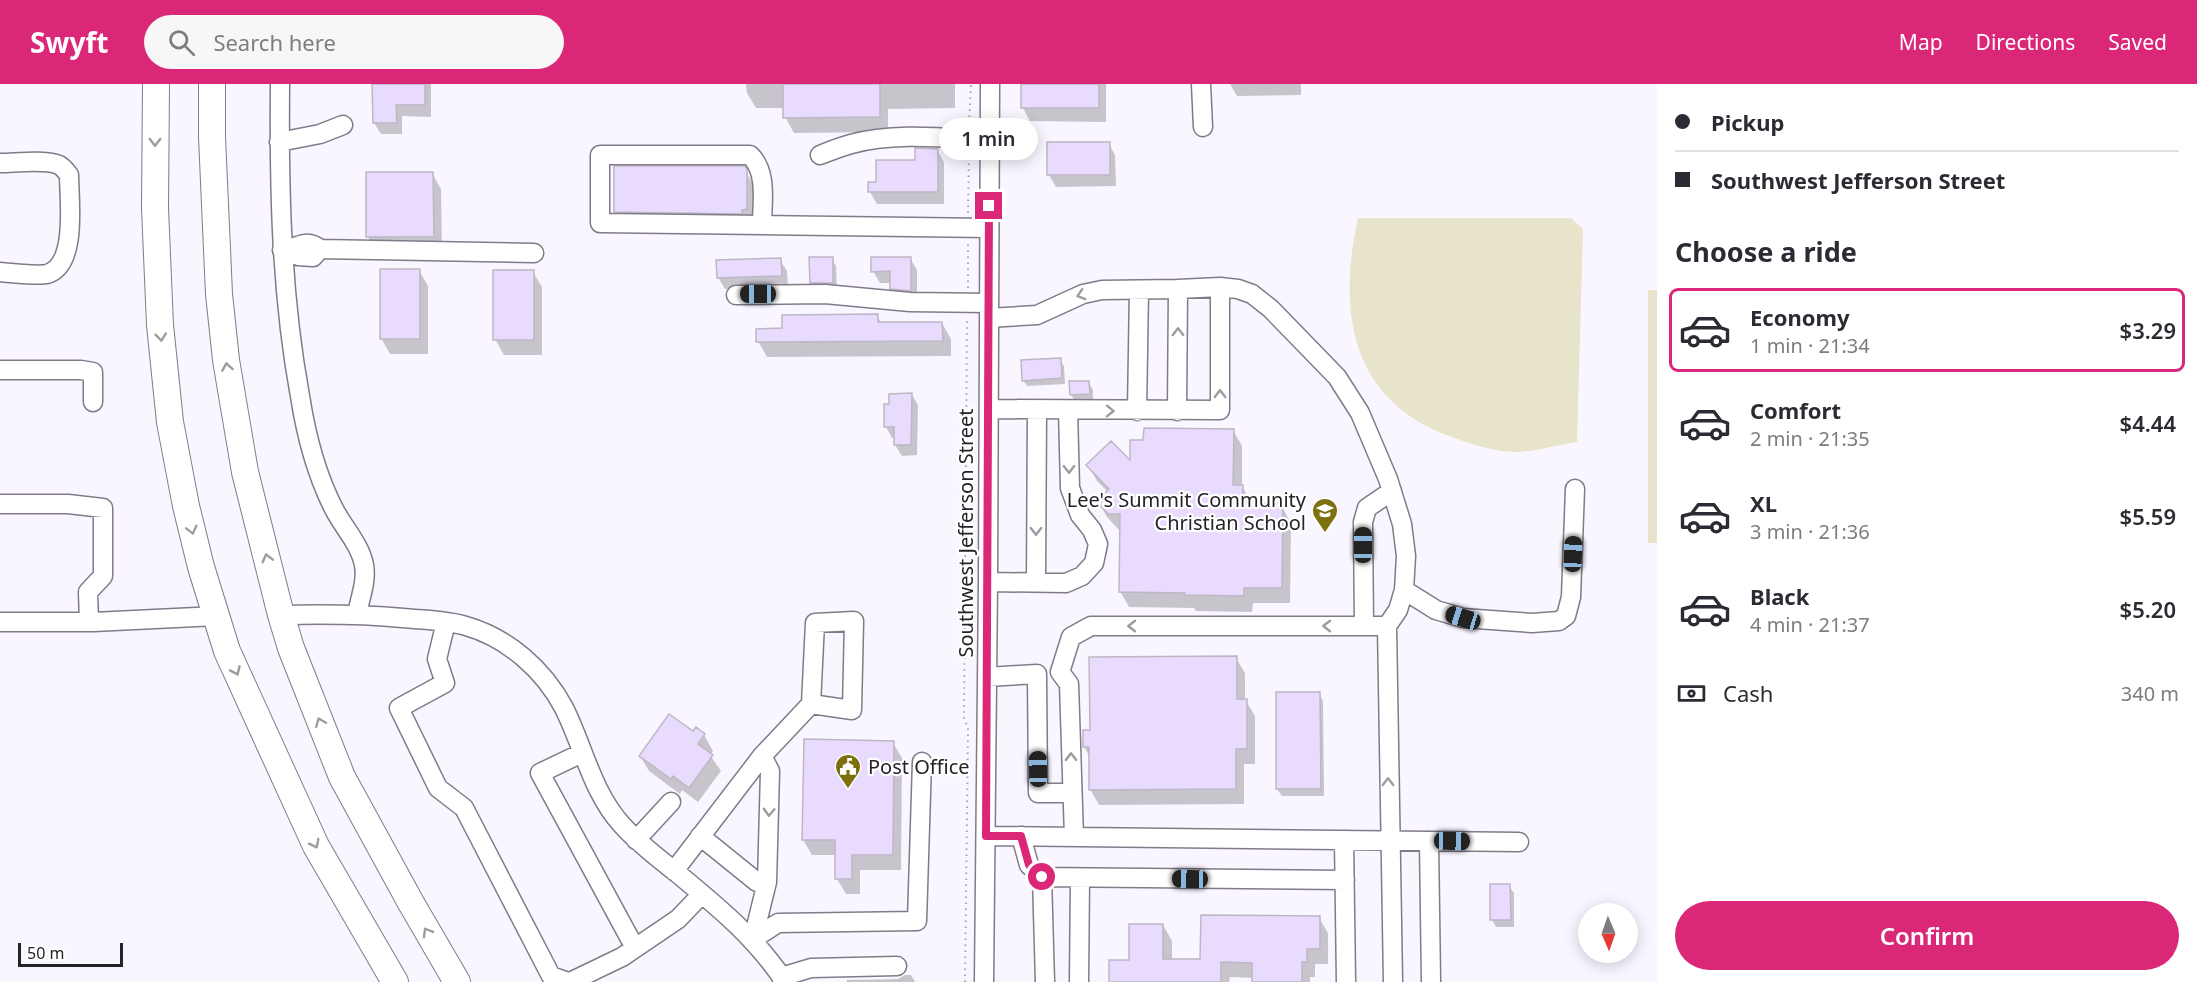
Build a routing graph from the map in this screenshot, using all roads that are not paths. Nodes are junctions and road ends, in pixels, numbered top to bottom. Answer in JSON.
{"nodes":[{"id":1,"x":156,"y":84,"type":"edge"},
{"id":2,"x":212,"y":84,"type":"edge"},
{"id":3,"x":280,"y":84,"type":"edge"},
{"id":4,"x":990,"y":84,"type":"edge"},
{"id":5,"x":1201,"y":84,"type":"edge"},
{"id":6,"x":344,"y":125,"type":"dead end"},
{"id":7,"x":1203,"y":127,"type":"dead end"},
{"id":8,"x":989,"y":140,"type":"junction"},
{"id":9,"x":279,"y":142,"type":"junction"},
{"id":10,"x":820,"y":155,"type":"dead end"},
{"id":11,"x":0,"y":163,"type":"edge"},
{"id":12,"x":762,"y":225,"type":"junction"},
{"id":13,"x":989,"y":228,"type":"junction"},
{"id":14,"x":287,"y":250,"type":"junction"},
{"id":15,"x":534,"y":254,"type":"dead end"},
{"id":16,"x":0,"y":272,"type":"edge"},
{"id":17,"x":1220,"y":287,"type":"junction"},
{"id":18,"x":1178,"y":289,"type":"junction"},
{"id":19,"x":1139,"y":290,"type":"junction"},
{"id":20,"x":736,"y":294,"type":"dead end"},
{"id":21,"x":989,"y":310,"type":"junction"},
{"id":22,"x":0,"y":370,"type":"edge"},
{"id":23,"x":93,"y":402,"type":"dead end"},
{"id":24,"x":989,"y":409,"type":"junction"},
{"id":25,"x":1037,"y":410,"type":"junction"},
{"id":26,"x":1068,"y":410,"type":"junction"},
{"id":27,"x":1137,"y":411,"type":"junction"},
{"id":28,"x":1177,"y":411,"type":"junction"},
{"id":29,"x":1575,"y":489,"type":"dead end"},
{"id":30,"x":1392,"y":491,"type":"junction"},
{"id":31,"x":0,"y":504,"type":"edge"},
{"id":32,"x":1036,"y":581,"type":"junction"},
{"id":33,"x":988,"y":582,"type":"junction"},
{"id":34,"x":1404,"y":590,"type":"junction"},
{"id":35,"x":357,"y":614,"type":"junction"},
{"id":36,"x":281,"y":615,"type":"junction"},
{"id":37,"x":217,"y":616,"type":"junction"},
{"id":38,"x":0,"y":622,"type":"edge"},
{"id":39,"x":89,"y":622,"type":"junction"},
{"id":40,"x":446,"y":622,"type":"junction"},
{"id":41,"x":1364,"y":626,"type":"junction"},
{"id":42,"x":1387,"y":626,"type":"junction"},
{"id":43,"x":1060,"y":672,"type":"junction"},
{"id":44,"x":1036,"y":674,"type":"junction"},
{"id":45,"x":987,"y":677,"type":"junction"},
{"id":46,"x":811,"y":704,"type":"junction"},
{"id":47,"x":582,"y":753,"type":"junction"},
{"id":48,"x":762,"y":756,"type":"junction"},
{"id":49,"x":922,"y":762,"type":"dead end"},
{"id":50,"x":1072,"y":793,"type":"junction"},
{"id":51,"x":671,"y":802,"type":"dead end"},
{"id":52,"x":700,"y":836,"type":"junction"},
{"id":53,"x":986,"y":836,"type":"junction"},
{"id":54,"x":1021,"y":836,"type":"junction"},
{"id":55,"x":1074,"y":837,"type":"junction"},
{"id":56,"x":636,"y":840,"type":"junction"},
{"id":57,"x":1344,"y":840,"type":"junction"},
{"id":58,"x":1389,"y":840,"type":"junction"},
{"id":59,"x":1429,"y":841,"type":"junction"},
{"id":60,"x":1519,"y":842,"type":"dead end"},
{"id":61,"x":674,"y":870,"type":"junction"},
{"id":62,"x":1042,"y":877,"type":"junction"},
{"id":63,"x":1080,"y":878,"type":"junction"},
{"id":64,"x":1344,"y":880,"type":"junction"},
{"id":65,"x":767,"y":882,"type":"junction"},
{"id":66,"x":702,"y":894,"type":"junction"},
{"id":67,"x":753,"y":939,"type":"junction"},
{"id":68,"x":635,"y":948,"type":"junction"},
{"id":69,"x":897,"y":966,"type":"dead end"},
{"id":70,"x":783,"y":980,"type":"edge"},
{"id":71,"x":395,"y":982,"type":"edge"},
{"id":72,"x":457,"y":982,"type":"edge"},
{"id":73,"x":569,"y":982,"type":"edge"},
{"id":74,"x":984,"y":982,"type":"edge"},
{"id":75,"x":1045,"y":982,"type":"edge"},
{"id":76,"x":1079,"y":982,"type":"edge"},
{"id":77,"x":1346,"y":982,"type":"edge"},
{"id":78,"x":1393,"y":982,"type":"edge"},
{"id":79,"x":1431,"y":982,"type":"edge"}],
"edges":[{"from":1,"to":37,"type":"highway","one_way":true},
{"from":36,"to":2,"type":"highway","one_way":true},
{"from":3,"to":9,"type":"street"},
{"from":4,"to":8,"type":"street","name":"Southwest Jefferson Street"},
{"from":5,"to":7,"type":"street"},
{"from":6,"to":9,"type":"street"},
{"from":8,"to":10,"type":"street"},
{"from":8,"to":13,"type":"street","name":"Southwest Jefferson Street"},
{"from":9,"to":14,"type":"street"},
{"from":11,"to":16,"type":"street"},
{"from":12,"to":12,"type":"street"},
{"from":12,"to":13,"type":"street"},
{"from":13,"to":21,"type":"street","name":"Southwest Jefferson Street"},
{"from":14,"to":15,"type":"street"},
{"from":14,"to":35,"type":"street"},
{"from":17,"to":18,"type":"street"},
{"from":28,"to":17,"type":"street","one_way":true},
{"from":17,"to":30,"type":"street"},
{"from":18,"to":19,"type":"street"},
{"from":28,"to":18,"type":"street","one_way":true},
{"from":19,"to":21,"type":"street","one_way":true},
{"from":19,"to":27,"type":"street"},
{"from":20,"to":21,"type":"street"},
{"from":21,"to":24,"type":"street","name":"Southwest Jefferson Street"},
{"from":22,"to":23,"type":"street"},
{"from":24,"to":25,"type":"street"},
{"from":24,"to":33,"type":"street","name":"Southwest Jefferson Street"},
{"from":25,"to":26,"type":"street"},
{"from":25,"to":32,"type":"street","one_way":true},
{"from":26,"to":27,"type":"street","one_way":true},
{"from":26,"to":32,"type":"street","one_way":true},
{"from":27,"to":28,"type":"street"},
{"from":29,"to":34,"type":"street"},
{"from":30,"to":34,"type":"street"},
{"from":30,"to":41,"type":"street"},
{"from":31,"to":39,"type":"street"},
{"from":32,"to":33,"type":"street"},
{"from":33,"to":45,"type":"street","name":"Southwest Jefferson Street"},
{"from":34,"to":42,"type":"street"},
{"from":35,"to":36,"type":"street"},
{"from":35,"to":40,"type":"street"},
{"from":72,"to":36,"type":"highway","one_way":true},
{"from":37,"to":39,"type":"street"},
{"from":37,"to":71,"type":"highway","one_way":true},
{"from":38,"to":39,"type":"street"},
{"from":40,"to":47,"type":"street"},
{"from":40,"to":73,"type":"street"},
{"from":41,"to":42,"type":"street"},
{"from":41,"to":43,"type":"street","one_way":true},
{"from":58,"to":42,"type":"street","one_way":true},
{"from":43,"to":44,"type":"street"},
{"from":50,"to":43,"type":"street","one_way":true},
{"from":44,"to":45,"type":"street"},
{"from":44,"to":50,"type":"street"},
{"from":45,"to":53,"type":"street","name":"Southwest Jefferson Street"},
{"from":46,"to":46,"type":"street"},
{"from":46,"to":48,"type":"street"},
{"from":47,"to":56,"type":"street"},
{"from":47,"to":68,"type":"street"},
{"from":48,"to":52,"type":"street"},
{"from":48,"to":65,"type":"street","one_way":true},
{"from":49,"to":67,"type":"street"},
{"from":50,"to":55,"type":"street"},
{"from":51,"to":56,"type":"street"},
{"from":52,"to":61,"type":"street"},
{"from":52,"to":65,"type":"street"},
{"from":53,"to":54,"type":"street"},
{"from":53,"to":74,"type":"street","name":"Southwest Jefferson Street"},
{"from":54,"to":55,"type":"street"},
{"from":54,"to":62,"type":"street"},
{"from":55,"to":57,"type":"street"},
{"from":56,"to":61,"type":"street"},
{"from":57,"to":58,"type":"street"},
{"from":57,"to":64,"type":"street"},
{"from":58,"to":59,"type":"street"},
{"from":58,"to":78,"type":"street"},
{"from":59,"to":60,"type":"street"},
{"from":59,"to":79,"type":"street"},
{"from":61,"to":66,"type":"street"},
{"from":62,"to":63,"type":"street"},
{"from":62,"to":75,"type":"street"},
{"from":63,"to":64,"type":"street"},
{"from":63,"to":76,"type":"street"},
{"from":64,"to":77,"type":"street"},
{"from":65,"to":67,"type":"street"},
{"from":66,"to":67,"type":"street"},
{"from":66,"to":68,"type":"street"},
{"from":67,"to":70,"type":"street"},
{"from":68,"to":73,"type":"street"},
{"from":69,"to":70,"type":"street"}]}
